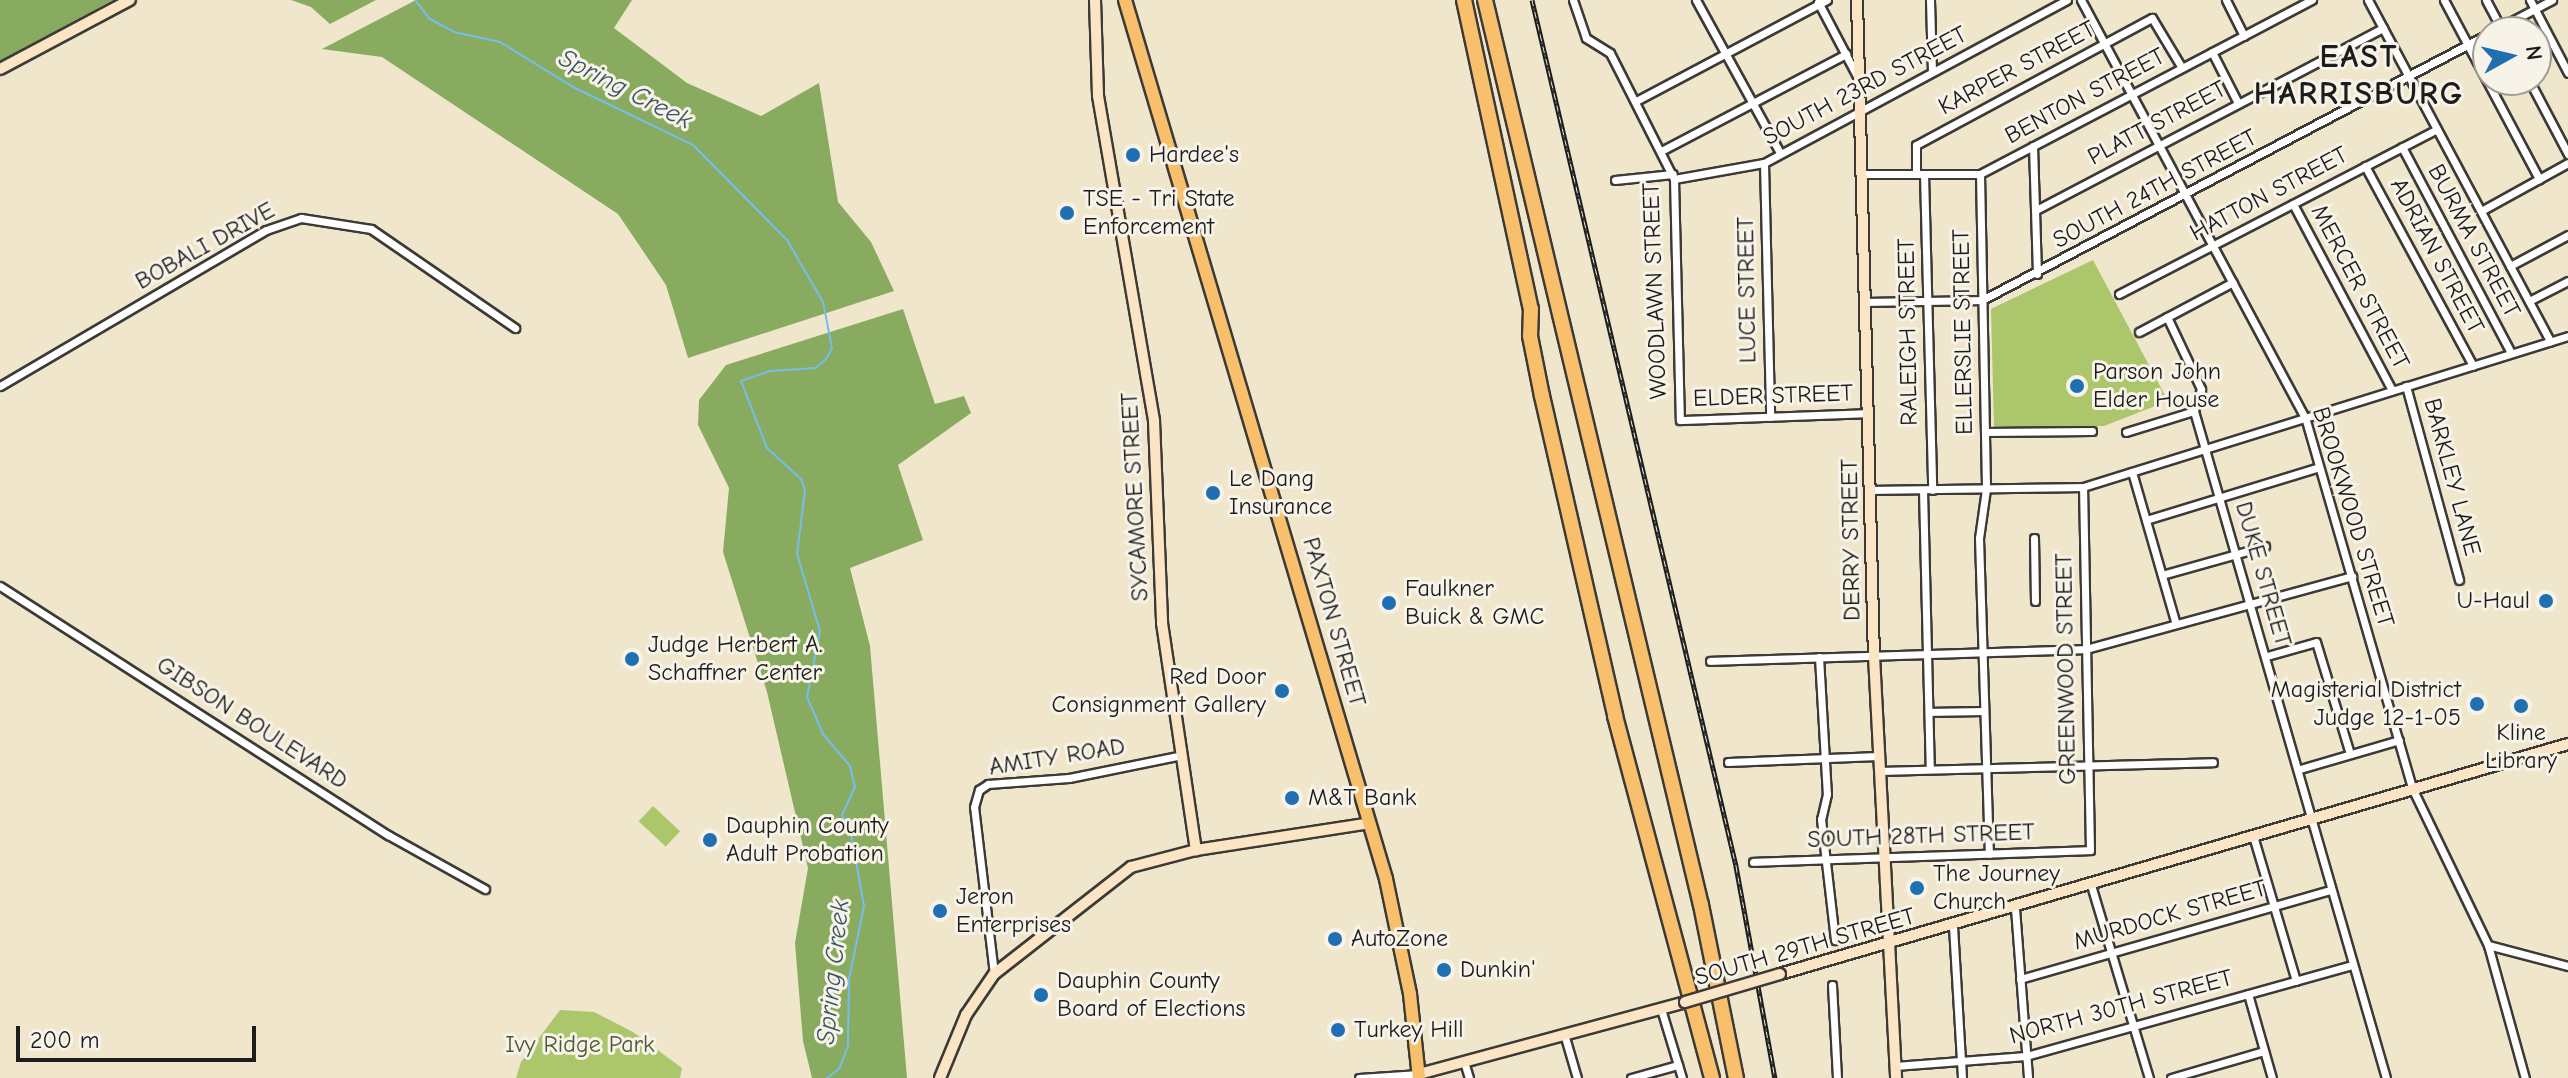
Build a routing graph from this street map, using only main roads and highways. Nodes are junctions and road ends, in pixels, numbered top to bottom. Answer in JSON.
{"nodes":[{"id":1,"x":1125,"y":0,"type":"edge"},
{"id":2,"x":1464,"y":0,"type":"edge"},
{"id":3,"x":1485,"y":0,"type":"edge"},
{"id":4,"x":1419,"y":1076,"type":"edge"},
{"id":5,"x":1712,"y":1078,"type":"edge"},
{"id":6,"x":1736,"y":1078,"type":"edge"}],
"edges":[{"from":1,"to":4,"type":"main road","name":"PAXTON STREET"},
{"from":2,"to":5,"type":"highway"},
{"from":3,"to":6,"type":"highway"}]}
